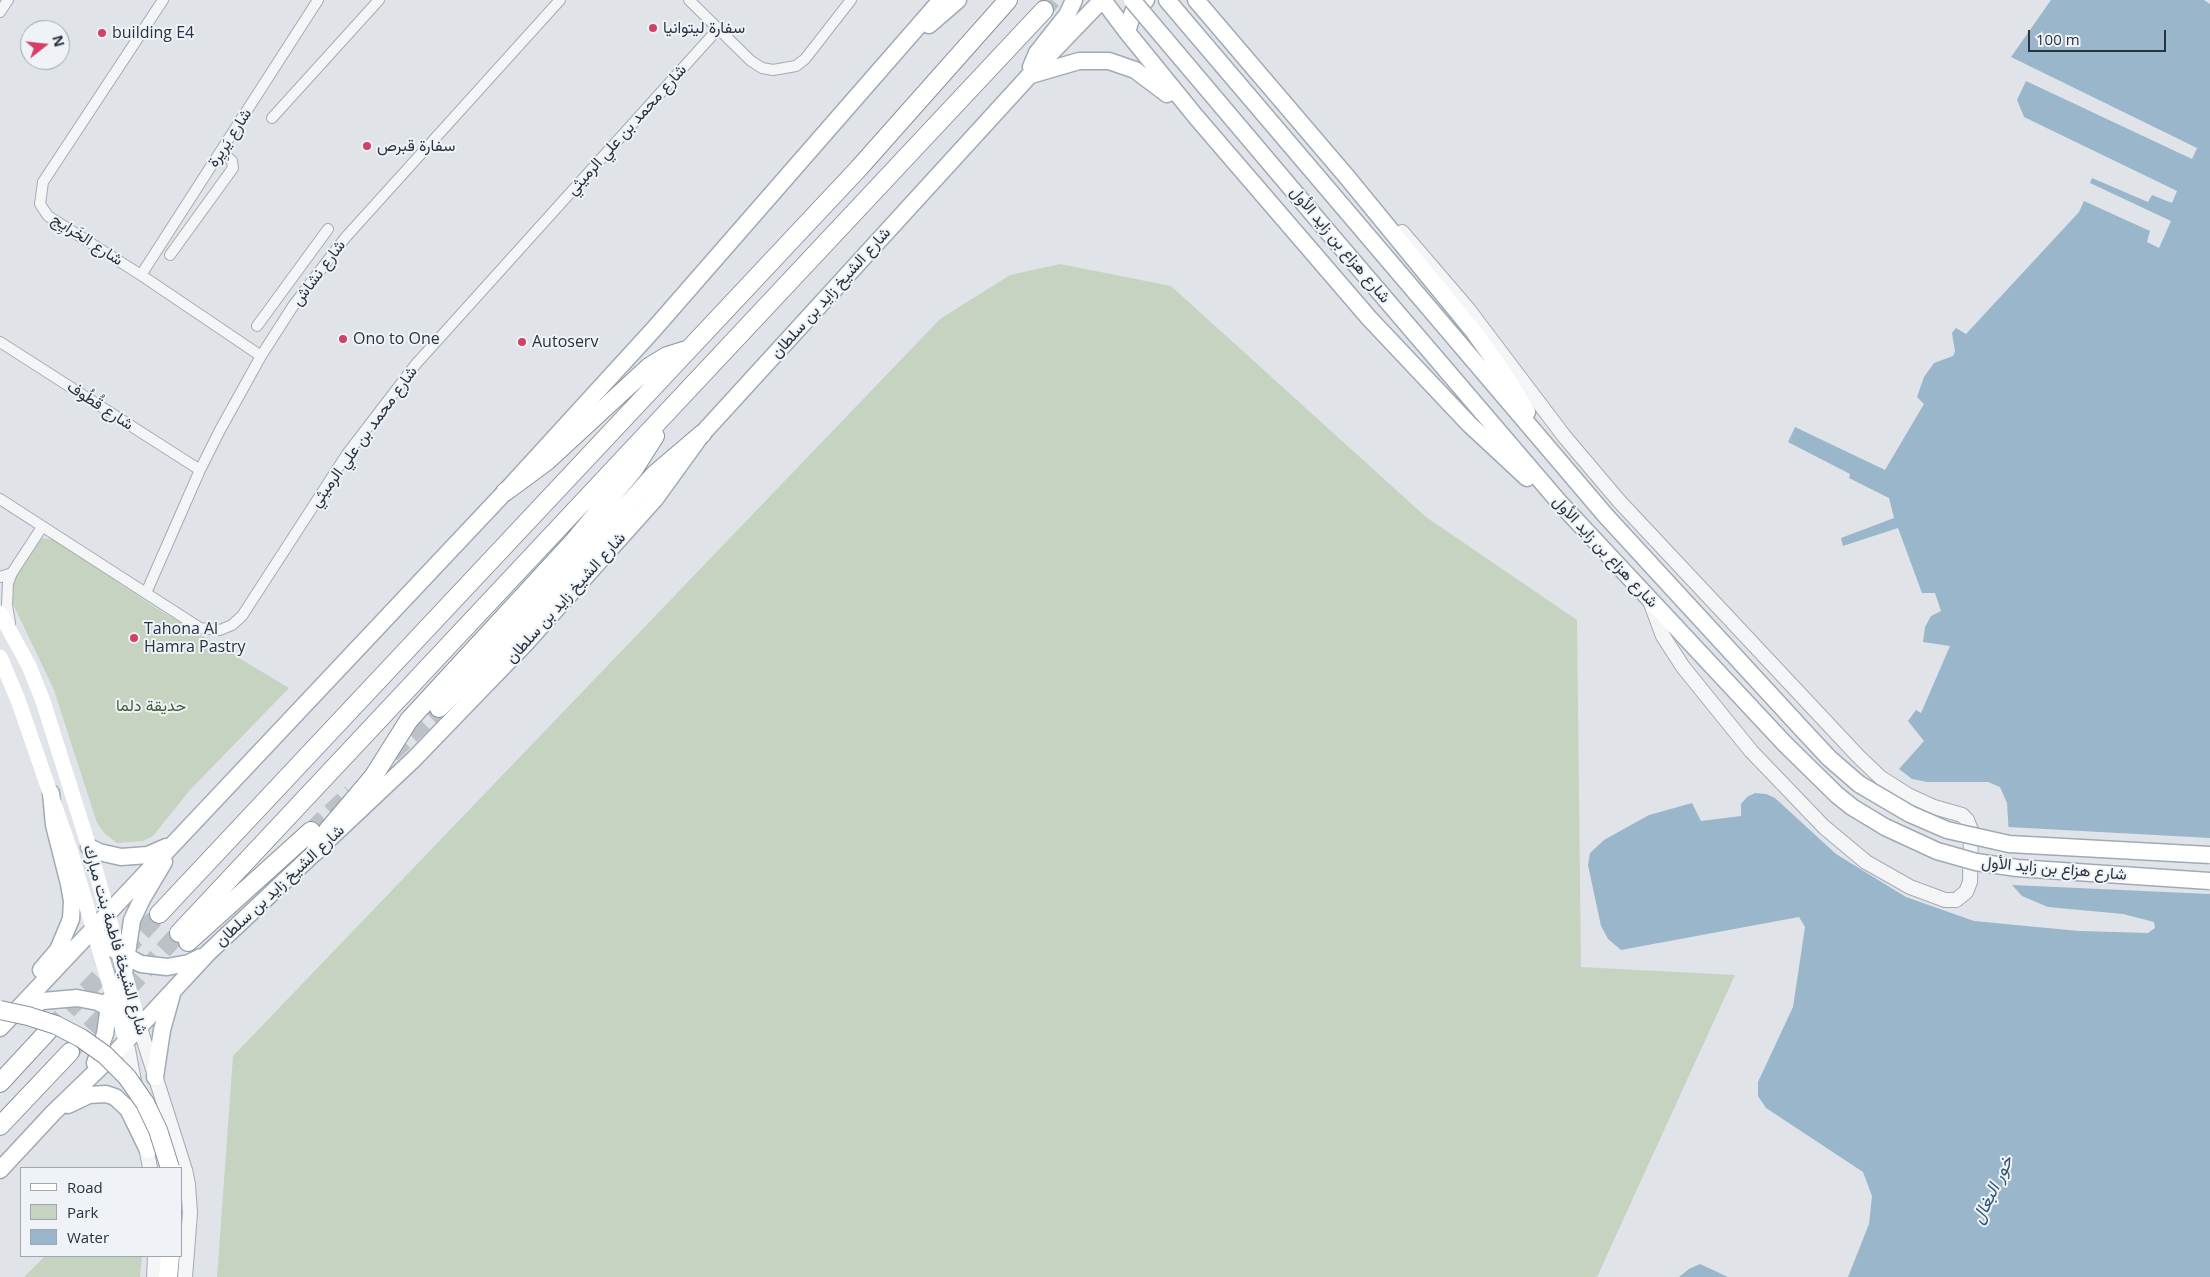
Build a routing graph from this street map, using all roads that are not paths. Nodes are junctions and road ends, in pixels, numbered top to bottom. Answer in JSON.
{"nodes":[{"id":1,"x":8,"y":0,"type":"edge"},
{"id":2,"x":163,"y":0,"type":"edge"},
{"id":3,"x":318,"y":0,"type":"edge"},
{"id":4,"x":378,"y":0,"type":"edge"},
{"id":5,"x":560,"y":0,"type":"edge"},
{"id":6,"x":689,"y":0,"type":"edge"},
{"id":7,"x":851,"y":0,"type":"edge"},
{"id":8,"x":941,"y":0,"type":"edge"},
{"id":9,"x":958,"y":0,"type":"edge"},
{"id":10,"x":1008,"y":0,"type":"edge"},
{"id":11,"x":1103,"y":0,"type":"edge"},
{"id":12,"x":1132,"y":0,"type":"edge"},
{"id":13,"x":1146,"y":0,"type":"edge"},
{"id":14,"x":1167,"y":0,"type":"edge"},
{"id":15,"x":1186,"y":0,"type":"edge"},
{"id":16,"x":1200,"y":4,"type":"edge"},
{"id":17,"x":1070,"y":5,"type":"edge"},
{"id":18,"x":1044,"y":10,"type":"tunnel mouth"},
{"id":19,"x":0,"y":12,"type":"edge"},
{"id":20,"x":718,"y":29,"type":"junction"},
{"id":21,"x":1127,"y":32,"type":"junction"},
{"id":22,"x":910,"y":35,"type":"junction"},
{"id":23,"x":1029,"y":76,"type":"junction"},
{"id":24,"x":272,"y":118,"type":"dead end"},
{"id":25,"x":1197,"y":118,"type":"junction"},
{"id":26,"x":221,"y":152,"type":"junction"},
{"id":27,"x":1347,"y":177,"type":"junction"},
{"id":28,"x":180,"y":214,"type":"junction"},
{"id":29,"x":191,"y":226,"type":"junction"},
{"id":30,"x":328,"y":229,"type":"dead end"},
{"id":31,"x":170,"y":255,"type":"dead end"},
{"id":32,"x":141,"y":275,"type":"junction"},
{"id":33,"x":291,"y":279,"type":"junction"},
{"id":34,"x":305,"y":289,"type":"junction"},
{"id":35,"x":257,"y":326,"type":"dead end"},
{"id":36,"x":0,"y":342,"type":"edge"},
{"id":37,"x":689,"y":349,"type":"junction"},
{"id":38,"x":261,"y":356,"type":"junction"},
{"id":39,"x":662,"y":418,"type":"junction"},
{"id":40,"x":702,"y":434,"type":"junction"},
{"id":41,"x":1542,"y":441,"type":"junction"},
{"id":42,"x":200,"y":470,"type":"junction"},
{"id":43,"x":505,"y":492,"type":"junction"},
{"id":44,"x":0,"y":499,"type":"edge"},
{"id":45,"x":1559,"y":502,"type":"junction"},
{"id":46,"x":42,"y":527,"type":"junction"},
{"id":47,"x":12,"y":573,"type":"junction"},
{"id":48,"x":0,"y":577,"type":"edge"},
{"id":49,"x":146,"y":593,"type":"junction"},
{"id":50,"x":1650,"y":601,"type":"junction"},
{"id":51,"x":0,"y":614,"type":"edge"},
{"id":52,"x":13,"y":636,"type":"junction"},
{"id":53,"x":0,"y":657,"type":"edge"},
{"id":54,"x":439,"y":708,"type":"tunnel mouth"},
{"id":55,"x":51,"y":793,"type":"junction"},
{"id":56,"x":311,"y":831,"type":"tunnel mouth"},
{"id":57,"x":172,"y":844,"type":"junction"},
{"id":58,"x":89,"y":847,"type":"junction"},
{"id":59,"x":315,"y":852,"type":"junction"},
{"id":60,"x":2210,"y":855,"type":"edge"},
{"id":61,"x":2210,"y":881,"type":"edge"},
{"id":62,"x":108,"y":913,"type":"junction"},
{"id":63,"x":158,"y":914,"type":"tunnel mouth"},
{"id":64,"x":93,"y":929,"type":"junction"},
{"id":65,"x":208,"y":953,"type":"junction"},
{"id":66,"x":122,"y":955,"type":"junction"},
{"id":67,"x":124,"y":974,"type":"junction"},
{"id":68,"x":111,"y":987,"type":"junction"},
{"id":69,"x":174,"y":990,"type":"junction"},
{"id":70,"x":113,"y":1010,"type":"junction"},
{"id":71,"x":5,"y":1014,"type":"edge"},
{"id":72,"x":139,"y":1025,"type":"junction"},
{"id":73,"x":0,"y":1028,"type":"edge"},
{"id":74,"x":49,"y":1030,"type":"tunnel mouth"},
{"id":75,"x":127,"y":1045,"type":"junction"},
{"id":76,"x":70,"y":1052,"type":"tunnel mouth"},
{"id":77,"x":92,"y":1075,"type":"junction"},
{"id":78,"x":155,"y":1077,"type":"junction"},
{"id":79,"x":0,"y":1082,"type":"edge"},
{"id":80,"x":52,"y":1113,"type":"junction"},
{"id":81,"x":0,"y":1126,"type":"edge"},
{"id":82,"x":148,"y":1150,"type":"junction"},
{"id":83,"x":150,"y":1167,"type":"edge"},
{"id":84,"x":170,"y":1167,"type":"edge"},
{"id":85,"x":0,"y":1170,"type":"edge"},
{"id":86,"x":156,"y":1257,"type":"edge"},
{"id":87,"x":170,"y":1257,"type":"edge"},
{"id":88,"x":154,"y":1277,"type":"edge"},
{"id":89,"x":168,"y":1277,"type":"edge"},
{"id":90,"x":185,"y":1277,"type":"edge"}],
"edges":[{"from":1,"to":19,"type":"street"},
{"from":2,"to":32,"type":"street","name":"شارع الخَرايِج"},
{"from":3,"to":26,"type":"street","name":"شارع يَريِرة"},
{"from":4,"to":24,"type":"street","name":"شارع يَريِرة"},
{"from":5,"to":34,"type":"street","name":"شارع نشاش"},
{"from":6,"to":20,"type":"street"},
{"from":7,"to":20,"type":"street"},
{"from":8,"to":22,"type":"main road"},
{"from":9,"to":22,"type":"main road"},
{"from":10,"to":37,"type":"highway"},
{"from":11,"to":21,"type":"main road"},
{"from":11,"to":23,"type":"main road","name":"شارع الشيخ زايد بن سلطان"},
{"from":12,"to":45,"type":"main road","name":"شارع هزاع بن زايد الأول","bridge":true},
{"from":13,"to":21,"type":"main road"},
{"from":14,"to":41,"type":"main road","name":"شارع هزاع بن زايد الأول"},
{"from":15,"to":16,"type":"main road"},
{"from":16,"to":27,"type":"main road"},
{"from":17,"to":23,"type":"main road"},
{"from":18,"to":39,"type":"highway"},
{"from":20,"to":49,"type":"street","name":"شارع محمد بن علي الرميثي"},
{"from":21,"to":25,"type":"main road"},
{"from":22,"to":43,"type":"main road"},
{"from":23,"to":25,"type":"main road"},
{"from":23,"to":40,"type":"main road","name":"شارع الشيخ زايد بن سلطان"},
{"from":25,"to":45,"type":"main road"},
{"from":26,"to":28,"type":"street","name":"شارع يَريِرة"},
{"from":26,"to":29,"type":"street"},
{"from":27,"to":41,"type":"main road"},
{"from":27,"to":50,"type":"street"},
{"from":28,"to":29,"type":"street"},
{"from":28,"to":32,"type":"street","name":"شارع يَريِرة"},
{"from":29,"to":31,"type":"street"},
{"from":30,"to":33,"type":"street"},
{"from":32,"to":38,"type":"street","name":"شارع الخَرايِج"},
{"from":33,"to":34,"type":"street"},
{"from":33,"to":35,"type":"street"},
{"from":34,"to":38,"type":"street","name":"شارع نشاش"},
{"from":36,"to":42,"type":"street","name":"شارع قُطُوف"},
{"from":37,"to":43,"type":"highway"},
{"from":37,"to":63,"type":"highway"},
{"from":38,"to":42,"type":"street","name":"شارع نشاش"},
{"from":39,"to":56,"type":"highway"},
{"from":39,"to":59,"type":"highway"},
{"from":40,"to":54,"type":"highway"},
{"from":40,"to":59,"type":"main road","name":"شارع الشيخ زايد بن سلطان"},
{"from":41,"to":60,"type":"main road","name":"شارع هزاع بن زايد الأول","bridge":true},
{"from":42,"to":49,"type":"street","name":"شارع نشاش"},
{"from":43,"to":57,"type":"main road"},
{"from":44,"to":46,"type":"street","name":"شارع محمد بن علي الرميثي"},
{"from":45,"to":50,"type":"main road","name":"شارع هزاع بن زايد الأول"},
{"from":46,"to":47,"type":"street"},
{"from":46,"to":49,"type":"street","name":"شارع محمد بن علي الرميثي"},
{"from":47,"to":48,"type":"street"},
{"from":47,"to":52,"type":"street"},
{"from":50,"to":61,"type":"main road","name":"شارع هزاع بن زايد الأول","bridge":true},
{"from":51,"to":52,"type":"main road","name":"شارع الشيخة فاطمة بنت مبارك"},
{"from":52,"to":58,"type":"main road","name":"شارع الشيخة فاطمة بنت مبارك"},
{"from":53,"to":55,"type":"main road","name":"شارع الشيخة فاطمة بنت مبارك"},
{"from":55,"to":64,"type":"main road","name":"شارع الشيخة فاطمة بنت مبارك"},
{"from":55,"to":71,"type":"main road"},
{"from":57,"to":58,"type":"main road"},
{"from":57,"to":62,"type":"main road"},
{"from":57,"to":66,"type":"main road"},
{"from":58,"to":62,"type":"main road","name":"شارع الشيخة فاطمة بنت مبارك"},
{"from":59,"to":65,"type":"main road","name":"شارع الشيخ زايد بن سلطان"},
{"from":62,"to":64,"type":"main road"},
{"from":62,"to":66,"type":"main road","name":"شارع الشيخة فاطمة بنت مبارك"},
{"from":64,"to":66,"type":"main road"},
{"from":64,"to":68,"type":"main road","name":"شارع الشيخة فاطمة بنت مبارك"},
{"from":64,"to":71,"type":"main road"},
{"from":65,"to":66,"type":"main road"},
{"from":65,"to":69,"type":"main road","name":"شارع الشيخ زايد بن سلطان"},
{"from":66,"to":67,"type":"main road"},
{"from":66,"to":68,"type":"main road"},
{"from":67,"to":70,"type":"main road"},
{"from":67,"to":72,"type":"main road","name":"شارع الشيخة فاطمة بنت مبارك"},
{"from":68,"to":70,"type":"main road"},
{"from":69,"to":72,"type":"main road","name":"شارع الشيخ زايد بن سلطان"},
{"from":69,"to":78,"type":"main road"},
{"from":70,"to":71,"type":"main road"},
{"from":70,"to":72,"type":"main road"},
{"from":70,"to":75,"type":"main road","name":"شارع الشيخة فاطمة بنت مبارك"},
{"from":70,"to":77,"type":"main road"},
{"from":71,"to":73,"type":"main road"},
{"from":71,"to":84,"type":"highway","bridge":true},
{"from":72,"to":75,"type":"main road","name":"شارع الشيخ زايد بن سلطان"},
{"from":72,"to":78,"type":"street","name":"شارع الشيخة فاطمة بنت مبارك"},
{"from":74,"to":79,"type":"highway"},
{"from":75,"to":77,"type":"main road","name":"شارع الشيخ زايد بن سلطان"},
{"from":75,"to":82,"type":"street","name":"شارع الشيخة فاطمة بنت مبارك"},
{"from":76,"to":81,"type":"highway"},
{"from":77,"to":80,"type":"main road","name":"شارع الشيخ زايد بن سلطان"},
{"from":78,"to":90,"type":"street","name":"شارع الشيخة فاطمة بنت مبارك"},
{"from":80,"to":82,"type":"main road"},
{"from":80,"to":85,"type":"main road","name":"شارع الشيخ زايد بن سلطان"},
{"from":82,"to":83,"type":"street","name":"شارع الشيخة فاطمة بنت مبارك"},
{"from":86,"to":88,"type":"street"},
{"from":87,"to":89,"type":"highway"}]}
